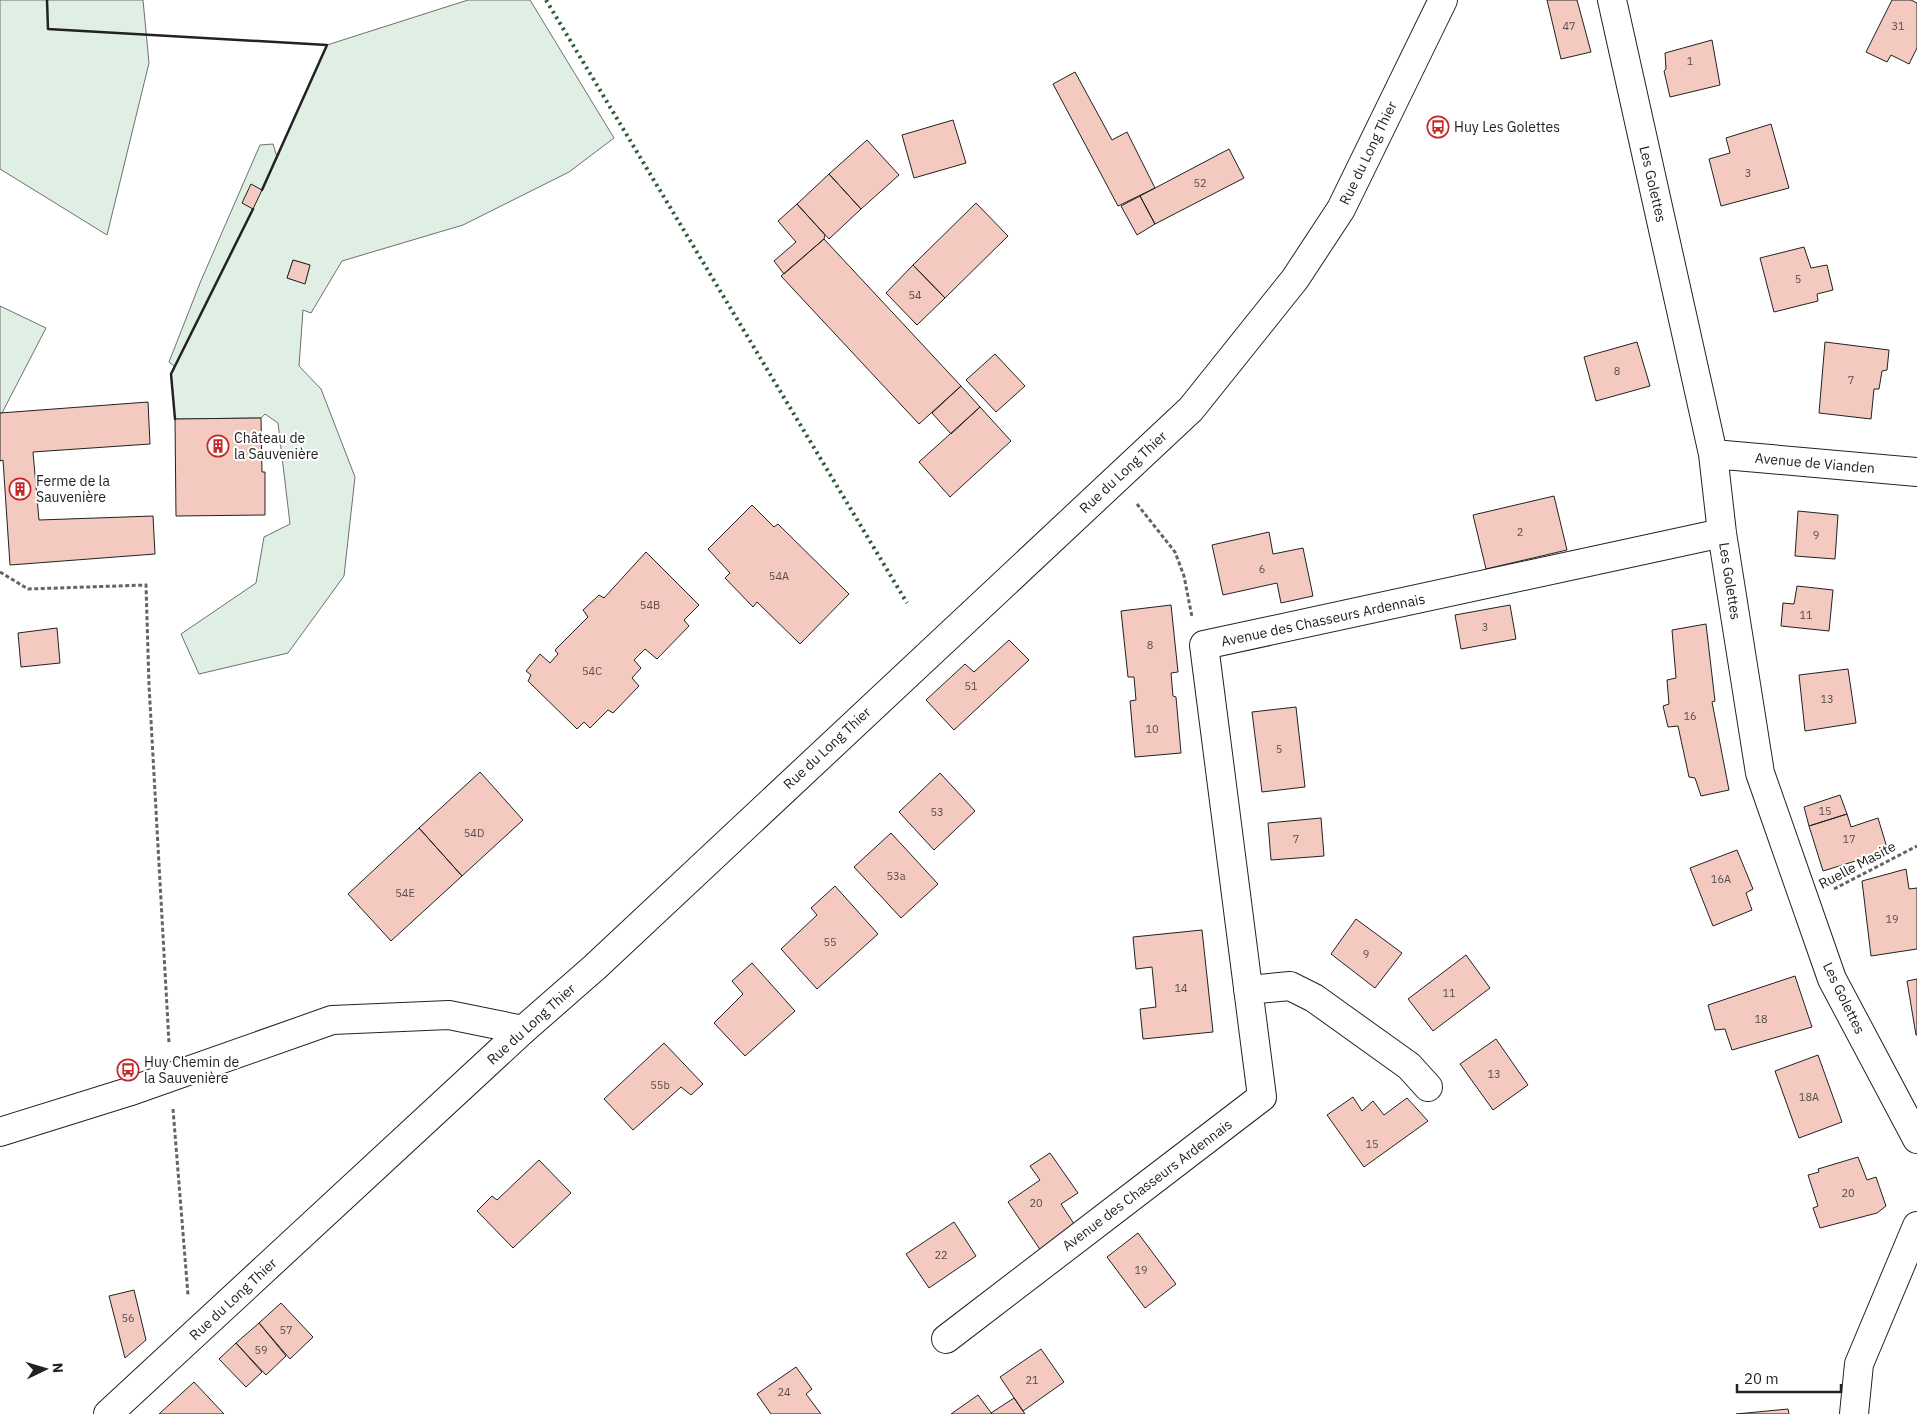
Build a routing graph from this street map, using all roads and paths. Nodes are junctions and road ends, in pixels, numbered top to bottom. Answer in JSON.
{"nodes":[{"id":1,"x":1443,"y":0,"type":"edge"},
{"id":2,"x":1612,"y":0,"type":"edge"},
{"id":3,"x":1713,"y":454,"type":"junction"},
{"id":4,"x":1917,"y":472,"type":"edge"},
{"id":5,"x":1116,"y":478,"type":"junction"},
{"id":6,"x":1722,"y":533,"type":"junction"},
{"id":7,"x":0,"y":572,"type":"edge"},
{"id":8,"x":1204,"y":645,"type":"junction"},
{"id":9,"x":1917,"y":846,"type":"edge"},
{"id":10,"x":1808,"y":905,"type":"junction"},
{"id":11,"x":1248,"y":990,"type":"junction"},
{"id":12,"x":523,"y":1030,"type":"junction"},
{"id":13,"x":171,"y":1077,"type":"junction"},
{"id":14,"x":1428,"y":1086,"type":"dead end"},
{"id":15,"x":0,"y":1132,"type":"edge"},
{"id":16,"x":1917,"y":1139,"type":"edge"},
{"id":17,"x":1917,"y":1226,"type":"edge"},
{"id":18,"x":192,"y":1338,"type":"junction"},
{"id":19,"x":946,"y":1339,"type":"dead end"},
{"id":20,"x":108,"y":1414,"type":"edge"},
{"id":21,"x":1854,"y":1414,"type":"edge"}],
"edges":[{"from":1,"to":5,"type":"street","name":"Rue du Long Thier"},
{"from":2,"to":3,"type":"street","name":"Les Golettes"},
{"from":3,"to":4,"type":"street","name":"Avenue de Vianden"},
{"from":3,"to":6,"type":"street","name":"Les Golettes"},
{"from":5,"to":8,"type":"path"},
{"from":5,"to":12,"type":"street","name":"Rue du Long Thier"},
{"from":6,"to":8,"type":"street","name":"Avenue des Chasseurs Ardennais"},
{"from":6,"to":10,"type":"street","name":"Les Golettes"},
{"from":7,"to":13,"type":"path"},
{"from":8,"to":11,"type":"street","name":"Avenue des Chasseurs Ardennais"},
{"from":9,"to":10,"type":"path","name":"Ruelle Masite"},
{"from":10,"to":16,"type":"street","name":"Les Golettes"},
{"from":11,"to":14,"type":"street"},
{"from":11,"to":19,"type":"street","name":"Avenue des Chasseurs Ardennais"},
{"from":12,"to":13,"type":"street"},
{"from":12,"to":18,"type":"street","name":"Rue du Long Thier"},
{"from":13,"to":15,"type":"street"},
{"from":13,"to":18,"type":"path"},
{"from":17,"to":21,"type":"street"},
{"from":18,"to":20,"type":"street","name":"Rue du Long Thier"}]}
